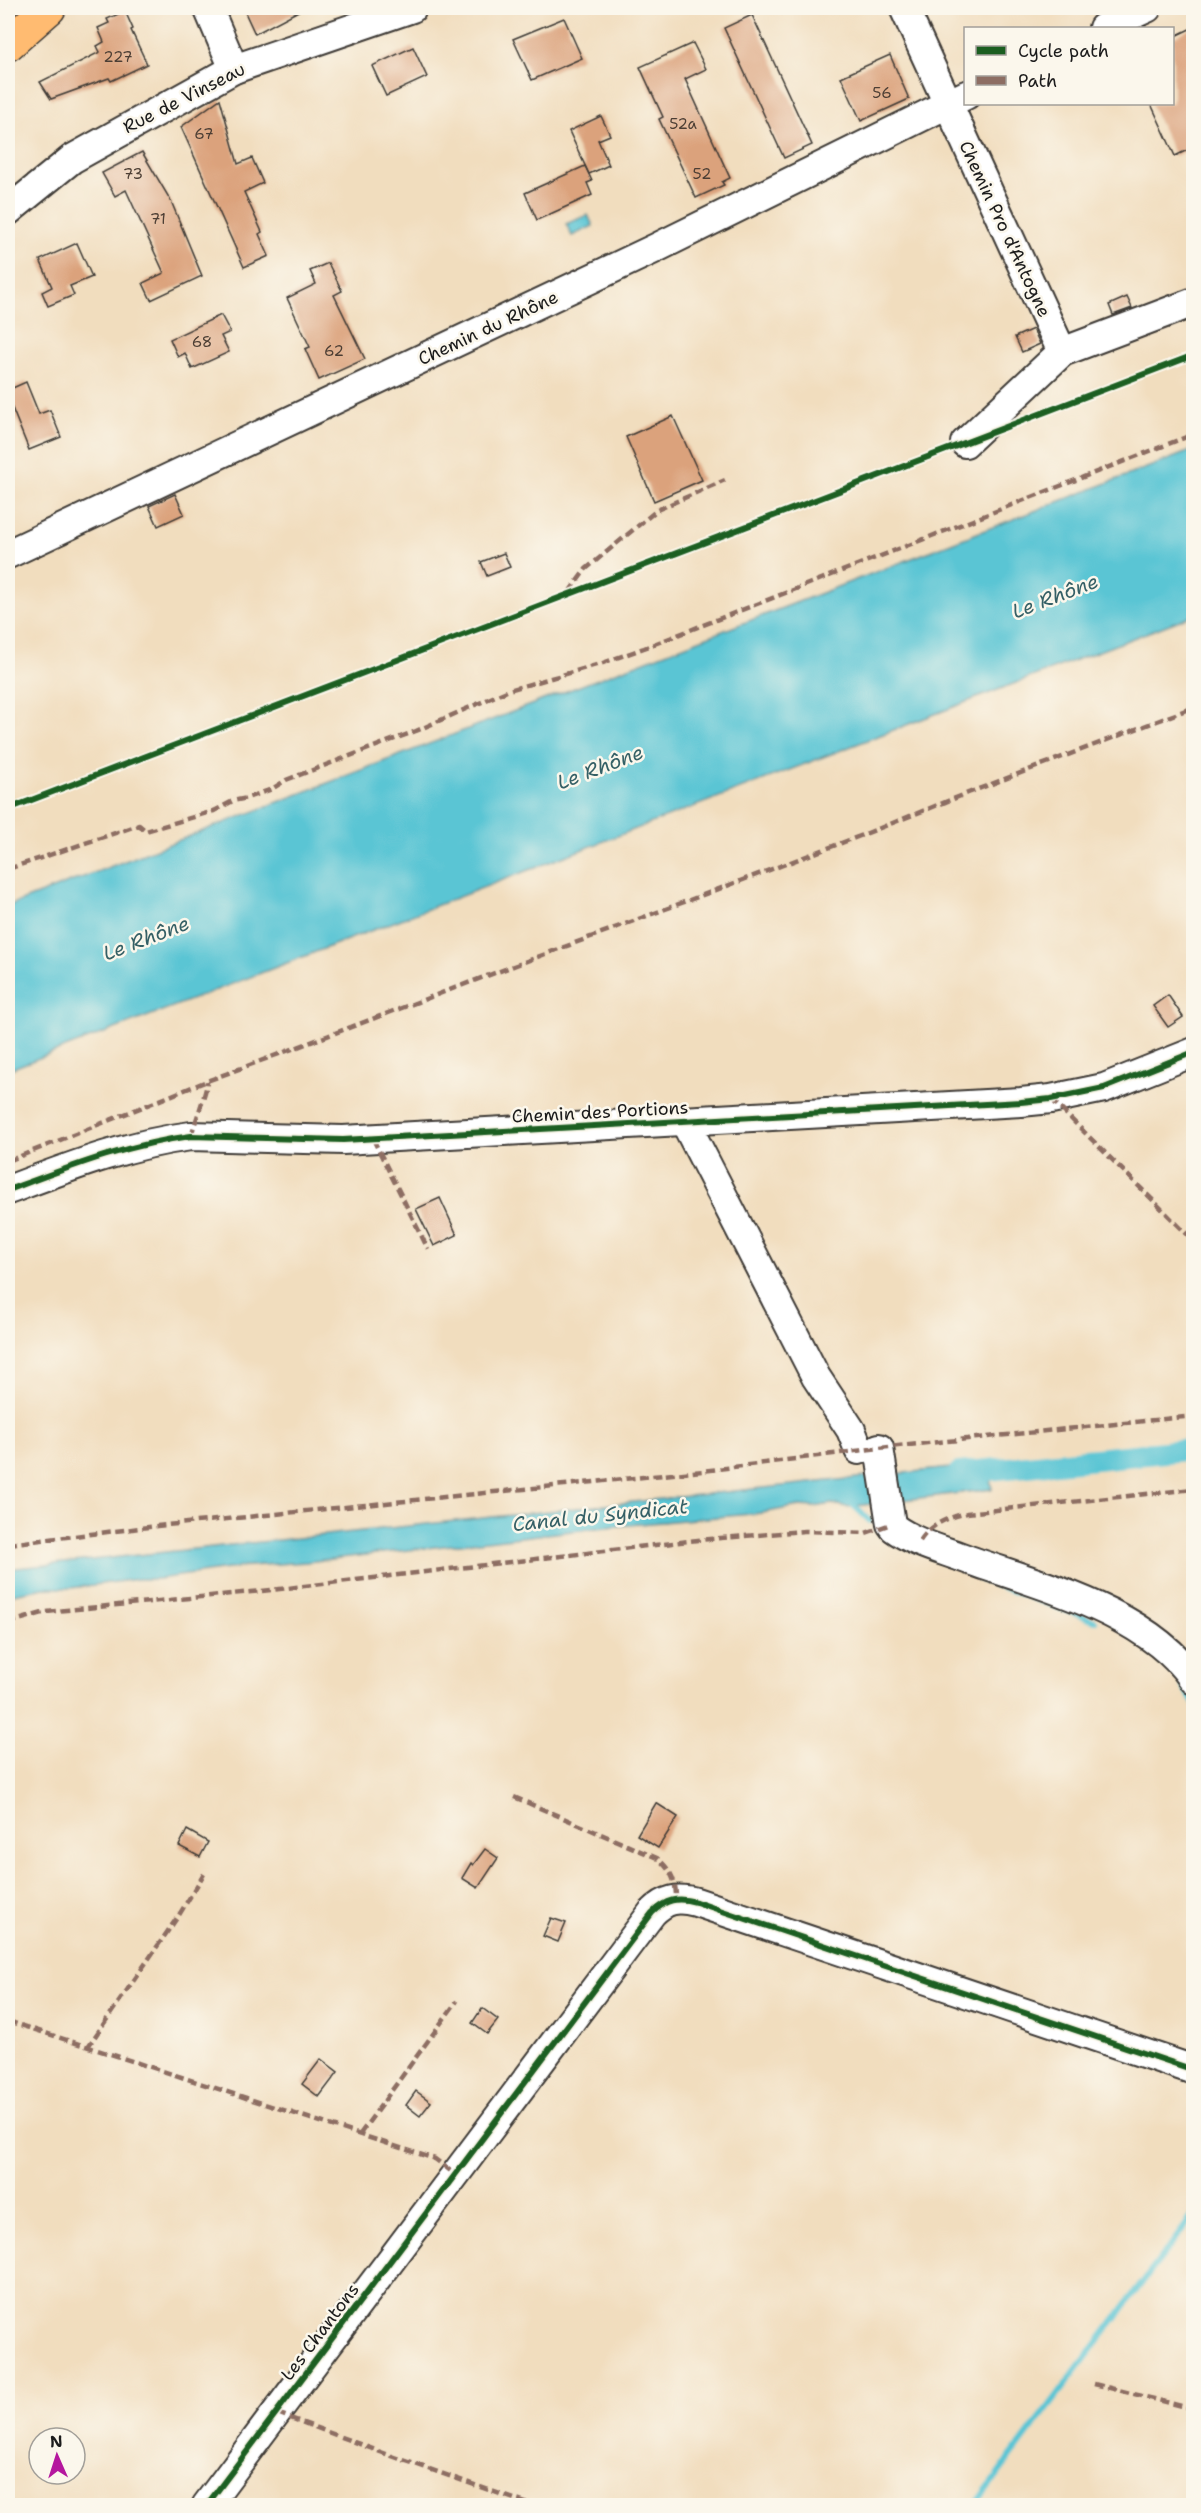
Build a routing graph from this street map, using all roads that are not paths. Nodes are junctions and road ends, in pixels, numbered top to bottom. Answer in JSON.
{"nodes":[{"id":1,"x":49,"y":8,"type":"edge"},
{"id":2,"x":208,"y":8,"type":"edge"},
{"id":3,"x":412,"y":8,"type":"edge"},
{"id":4,"x":904,"y":8,"type":"edge"},
{"id":5,"x":1147,"y":8,"type":"edge"},
{"id":6,"x":1105,"y":27,"type":"edge"},
{"id":7,"x":8,"y":44,"type":"edge"},
{"id":8,"x":234,"y":69,"type":"junction"},
{"id":9,"x":956,"y":99,"type":"edge"},
{"id":10,"x":8,"y":211,"type":"edge"},
{"id":11,"x":1194,"y":303,"type":"edge"},
{"id":12,"x":1062,"y":352,"type":"junction"},
{"id":13,"x":965,"y":443,"type":"dead end"},
{"id":14,"x":8,"y":554,"type":"edge"},
{"id":15,"x":1194,"y":1052,"type":"edge"},
{"id":16,"x":685,"y":1122,"type":"junction"},
{"id":17,"x":8,"y":1191,"type":"edge"},
{"id":18,"x":1194,"y":1680,"type":"edge"},
{"id":19,"x":1194,"y":2070,"type":"edge"},
{"id":20,"x":206,"y":2505,"type":"edge"}],
"edges":[{"from":1,"to":7,"type":"main road"},
{"from":2,"to":8,"type":"street"},
{"from":3,"to":8,"type":"street","name":"Rue de Vinseau"},
{"from":4,"to":9,"type":"street","name":"Chemin Pro d'Antogne"},
{"from":5,"to":6,"type":"street"},
{"from":8,"to":10,"type":"street","name":"Rue de Vinseau"},
{"from":9,"to":12,"type":"street","name":"Chemin Pro d'Antogne"},
{"from":9,"to":14,"type":"street","name":"Chemin du Rhône"},
{"from":11,"to":12,"type":"street"},
{"from":12,"to":13,"type":"street"},
{"from":15,"to":16,"type":"street","name":"Chemin des Portions"},
{"from":16,"to":17,"type":"street","name":"Chemin des Portions"},
{"from":16,"to":18,"type":"street"},
{"from":19,"to":20,"type":"street","name":"Les Chantons"}]}
